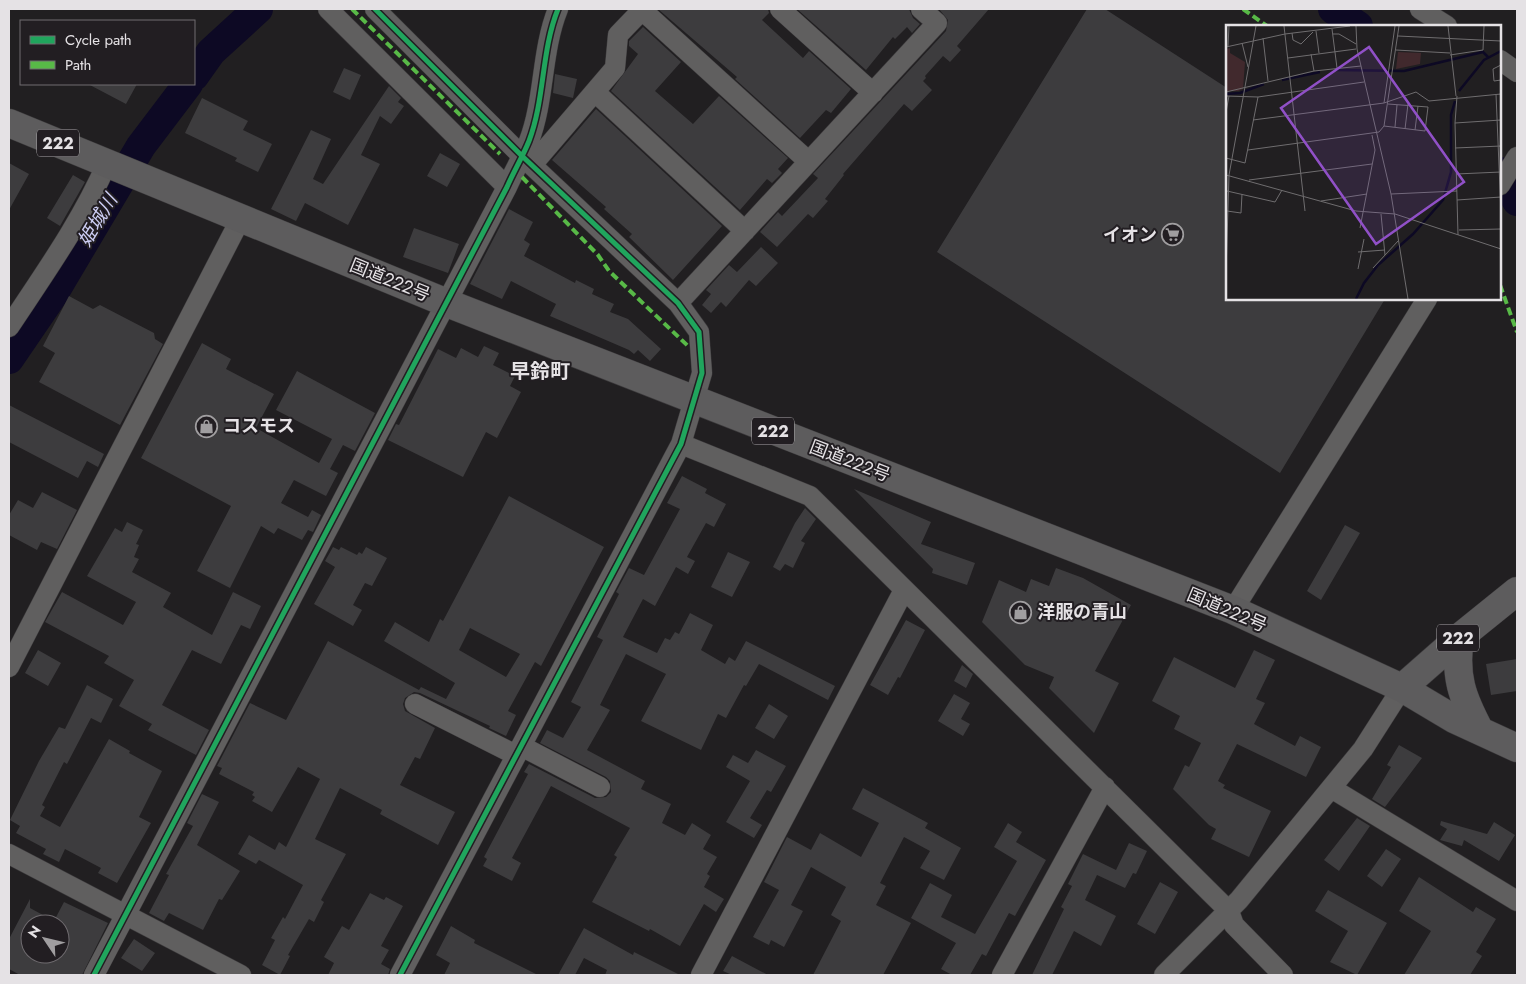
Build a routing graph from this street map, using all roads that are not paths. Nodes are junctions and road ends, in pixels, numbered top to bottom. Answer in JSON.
{"nodes":[{"id":1,"x":328,"y":9,"type":"edge"},
{"id":2,"x":374,"y":9,"type":"edge"},
{"id":3,"x":558,"y":9,"type":"edge"},
{"id":4,"x":643,"y":9,"type":"edge"},
{"id":5,"x":780,"y":9,"type":"edge"},
{"id":6,"x":921,"y":9,"type":"edge"},
{"id":7,"x":1422,"y":9,"type":"edge"},
{"id":8,"x":1446,"y":25,"type":"edge"},
{"id":9,"x":1501,"y":61,"type":"edge"},
{"id":10,"x":1517,"y":72,"type":"edge"},
{"id":11,"x":595,"y":92,"type":"junction"},
{"id":12,"x":873,"y":93,"type":"junction"},
{"id":13,"x":9,"y":123,"type":"edge"},
{"id":14,"x":1517,"y":157,"type":"edge"},
{"id":15,"x":526,"y":160,"type":"junction"},
{"id":16,"x":808,"y":161,"type":"junction"},
{"id":17,"x":107,"y":163,"type":"junction"},
{"id":18,"x":1501,"y":183,"type":"edge"},
{"id":19,"x":508,"y":187,"type":"junction"},
{"id":20,"x":241,"y":218,"type":"junction"},
{"id":21,"x":745,"y":231,"type":"junction"},
{"id":22,"x":1426,"y":300,"type":"edge"},
{"id":23,"x":446,"y":303,"type":"junction"},
{"id":24,"x":678,"y":303,"type":"junction"},
{"id":25,"x":9,"y":326,"type":"edge"},
{"id":26,"x":694,"y":401,"type":"junction"},
{"id":27,"x":681,"y":444,"type":"junction"},
{"id":28,"x":904,"y":590,"type":"junction"},
{"id":29,"x":1517,"y":591,"type":"edge"},
{"id":30,"x":1233,"y":610,"type":"junction"},
{"id":31,"x":1460,"y":637,"type":"junction"},
{"id":32,"x":9,"y":667,"type":"edge"},
{"id":33,"x":1402,"y":688,"type":"junction"},
{"id":34,"x":415,"y":704,"type":"dead end"},
{"id":35,"x":1480,"y":731,"type":"junction"},
{"id":36,"x":1517,"y":748,"type":"edge"},
{"id":37,"x":519,"y":751,"type":"junction"},
{"id":38,"x":600,"y":787,"type":"dead end"},
{"id":39,"x":1105,"y":787,"type":"junction"},
{"id":40,"x":1331,"y":788,"type":"junction"},
{"id":41,"x":9,"y":854,"type":"edge"},
{"id":42,"x":1517,"y":901,"type":"edge"},
{"id":43,"x":1229,"y":911,"type":"junction"},
{"id":44,"x":126,"y":914,"type":"junction"},
{"id":45,"x":94,"y":975,"type":"edge"},
{"id":46,"x":241,"y":975,"type":"edge"},
{"id":47,"x":400,"y":975,"type":"edge"},
{"id":48,"x":701,"y":975,"type":"edge"},
{"id":49,"x":1002,"y":975,"type":"edge"},
{"id":50,"x":1164,"y":975,"type":"edge"},
{"id":51,"x":1283,"y":975,"type":"edge"}],
"edges":[{"from":1,"to":19,"type":"street"},
{"from":2,"to":15,"type":"street"},
{"from":3,"to":15,"type":"street"},
{"from":4,"to":11,"type":"street"},
{"from":4,"to":16,"type":"street"},
{"from":5,"to":12,"type":"street"},
{"from":6,"to":12,"type":"street"},
{"from":7,"to":8,"type":"street"},
{"from":9,"to":10,"type":"street"},
{"from":11,"to":15,"type":"street"},
{"from":11,"to":21,"type":"street"},
{"from":12,"to":16,"type":"street"},
{"from":13,"to":17,"type":"highway","name":"国道222号","number":"222"},
{"from":14,"to":18,"type":"street"},
{"from":15,"to":19,"type":"street"},
{"from":15,"to":24,"type":"street"},
{"from":16,"to":21,"type":"street"},
{"from":17,"to":20,"type":"highway","name":"国道222号","number":"222"},
{"from":17,"to":25,"type":"street"},
{"from":19,"to":23,"type":"street"},
{"from":20,"to":23,"type":"highway","name":"国道222号","number":"222"},
{"from":20,"to":32,"type":"street"},
{"from":21,"to":24,"type":"street"},
{"from":22,"to":30,"type":"street"},
{"from":23,"to":26,"type":"highway","name":"国道222号","number":"222"},
{"from":23,"to":44,"type":"street"},
{"from":24,"to":26,"type":"street"},
{"from":26,"to":27,"type":"street"},
{"from":26,"to":30,"type":"highway","name":"国道222号","number":"222"},
{"from":27,"to":28,"type":"street"},
{"from":27,"to":37,"type":"street"},
{"from":28,"to":39,"type":"street"},
{"from":28,"to":48,"type":"street"},
{"from":29,"to":31,"type":"highway","number":"222"},
{"from":30,"to":33,"type":"highway","name":"国道222号","number":"222"},
{"from":31,"to":33,"type":"highway","number":"222"},
{"from":31,"to":35,"type":"highway"},
{"from":33,"to":35,"type":"highway","name":"国道222号","number":"222"},
{"from":33,"to":40,"type":"street"},
{"from":34,"to":37,"type":"street"},
{"from":35,"to":36,"type":"highway","name":"国道222号","number":"222"},
{"from":37,"to":38,"type":"street"},
{"from":37,"to":47,"type":"street"},
{"from":39,"to":43,"type":"street"},
{"from":39,"to":49,"type":"street"},
{"from":40,"to":42,"type":"street"},
{"from":40,"to":43,"type":"street"},
{"from":41,"to":44,"type":"street"},
{"from":43,"to":50,"type":"street"},
{"from":43,"to":51,"type":"street"},
{"from":44,"to":45,"type":"street"},
{"from":44,"to":46,"type":"street"}]}
